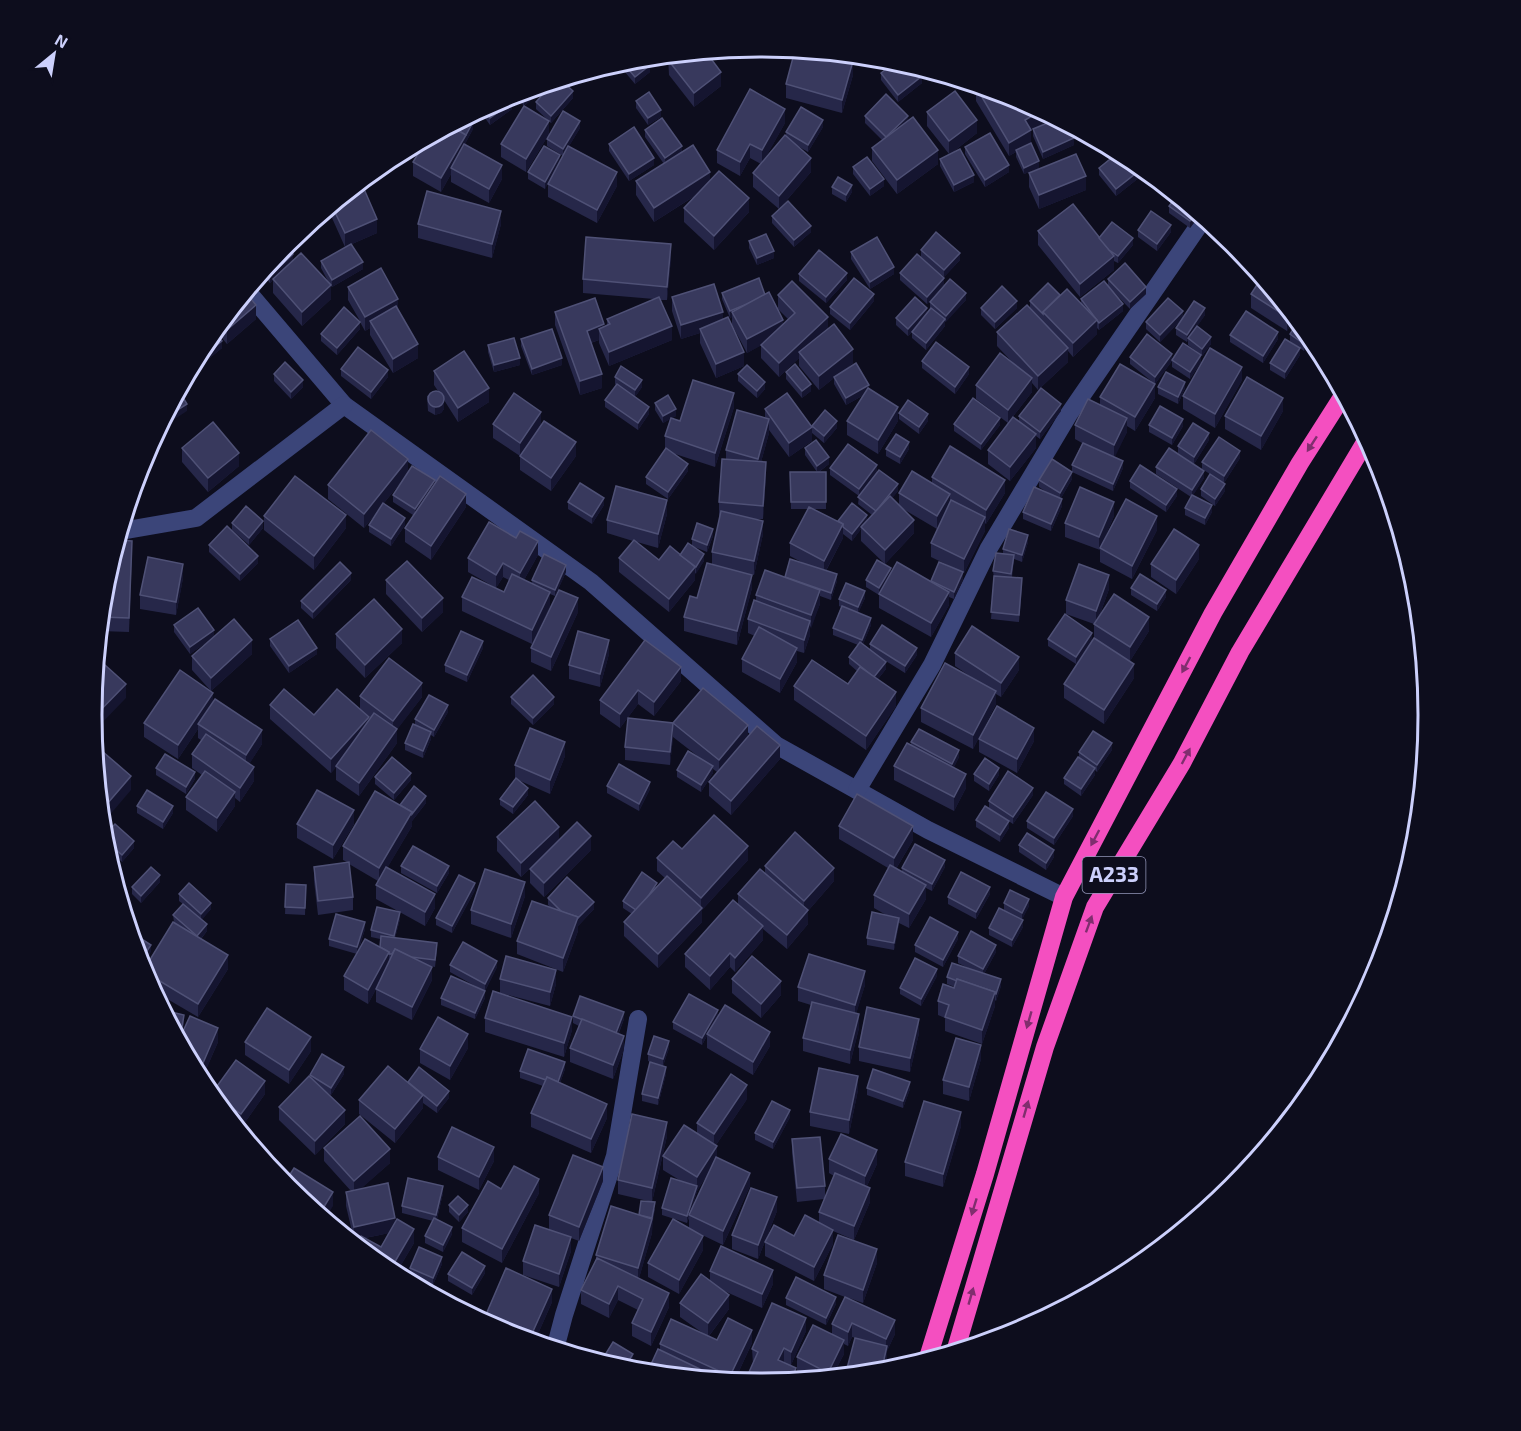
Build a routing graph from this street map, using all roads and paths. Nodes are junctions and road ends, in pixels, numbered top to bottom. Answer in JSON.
{"nodes":[{"id":1,"x":1200,"y":224,"type":"edge"},
{"id":2,"x":252,"y":297,"type":"edge"},
{"id":3,"x":1339,"y":402,"type":"edge"},
{"id":4,"x":344,"y":405,"type":"junction"},
{"id":5,"x":1362,"y":448,"type":"edge"},
{"id":6,"x":129,"y":530,"type":"edge"},
{"id":7,"x":857,"y":790,"type":"junction"},
{"id":8,"x":1064,"y":897,"type":"junction"},
{"id":9,"x":638,"y":1018,"type":"dead end"},
{"id":10,"x":557,"y":1342,"type":"edge"},
{"id":11,"x":957,"y":1344,"type":"edge"},
{"id":12,"x":930,"y":1352,"type":"edge"}],
"edges":[{"from":1,"to":7,"type":"street"},
{"from":2,"to":4,"type":"street"},
{"from":3,"to":8,"type":"highway","number":"A233","one_way":true},
{"from":4,"to":6,"type":"street"},
{"from":4,"to":7,"type":"street"},
{"from":11,"to":5,"type":"highway","number":"A233","one_way":true},
{"from":7,"to":8,"type":"street"},
{"from":8,"to":12,"type":"highway","number":"A233","one_way":true},
{"from":9,"to":10,"type":"street"}]}
